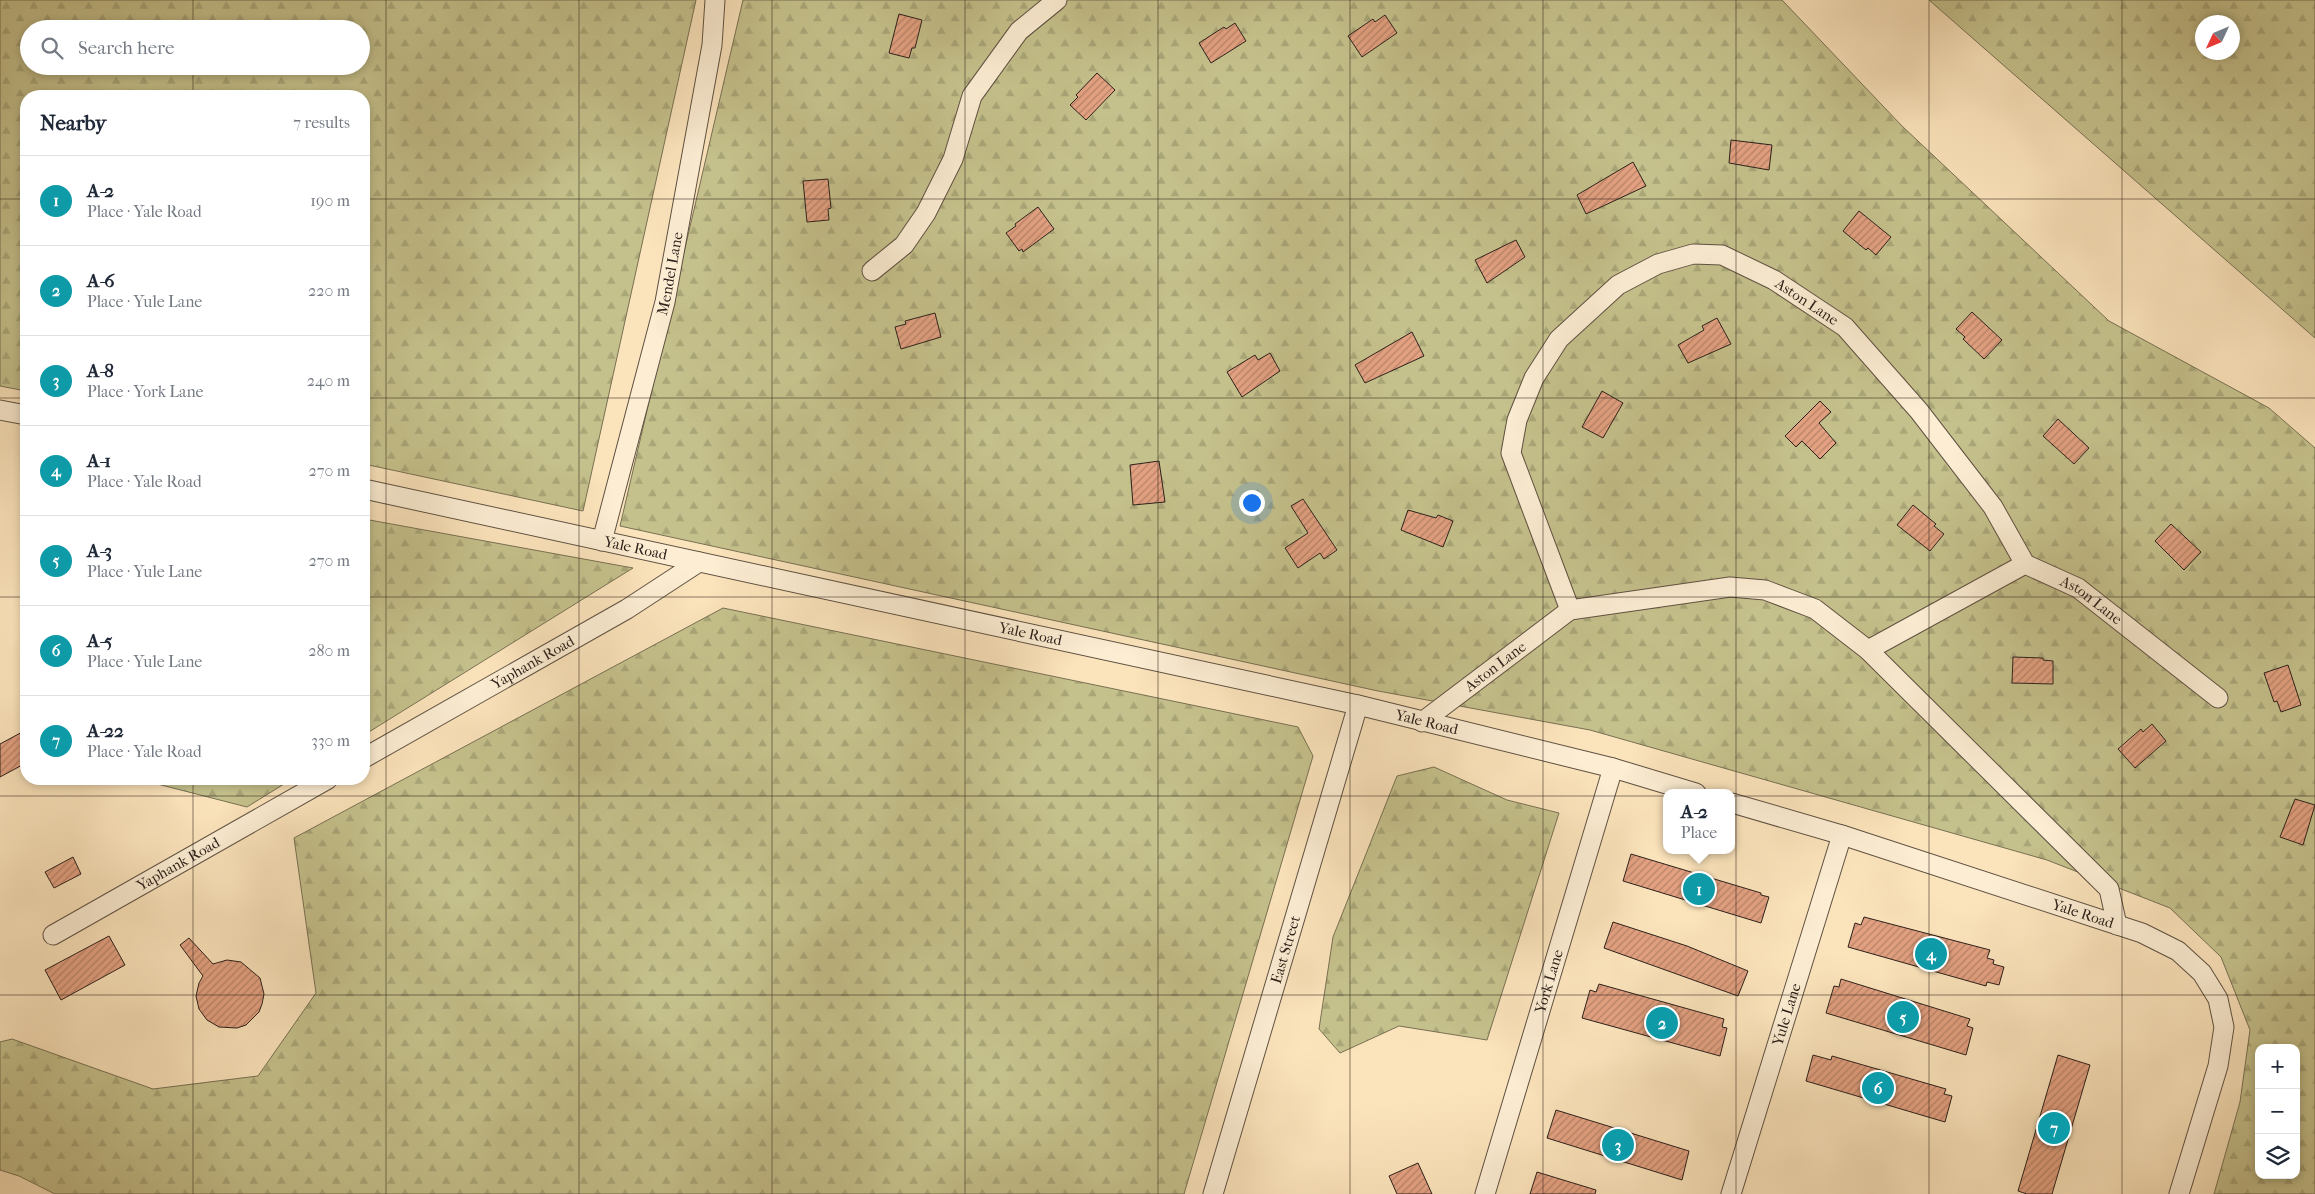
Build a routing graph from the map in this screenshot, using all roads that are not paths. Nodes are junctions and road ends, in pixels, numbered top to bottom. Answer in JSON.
{"nodes":[{"id":1,"x":715,"y":0,"type":"edge"},
{"id":2,"x":1044,"y":4,"type":"edge"},
{"id":3,"x":872,"y":271,"type":"dead end"},
{"id":4,"x":0,"y":410,"type":"edge"},
{"id":5,"x":20,"y":414,"type":"edge"},
{"id":6,"x":370,"y":490,"type":"edge"},
{"id":7,"x":602,"y":541,"type":"junction"},
{"id":8,"x":699,"y":562,"type":"junction"},
{"id":9,"x":2025,"y":564,"type":"junction"},
{"id":10,"x":1570,"y":610,"type":"junction"},
{"id":11,"x":1868,"y":650,"type":"junction"},
{"id":12,"x":2218,"y":698,"type":"dead end"},
{"id":13,"x":1358,"y":706,"type":"junction"},
{"id":14,"x":1422,"y":722,"type":"junction"},
{"id":15,"x":370,"y":755,"type":"edge"},
{"id":16,"x":1613,"y":768,"type":"junction"},
{"id":17,"x":317,"y":785,"type":"edge"},
{"id":18,"x":1683,"y":789,"type":"edge"},
{"id":19,"x":1735,"y":804,"type":"edge"},
{"id":20,"x":1842,"y":836,"type":"junction"},
{"id":21,"x":2116,"y":925,"type":"junction"},
{"id":22,"x":53,"y":935,"type":"dead end"},
{"id":23,"x":1213,"y":1194,"type":"edge"},
{"id":24,"x":1484,"y":1194,"type":"edge"},
{"id":25,"x":1731,"y":1194,"type":"edge"},
{"id":26,"x":2179,"y":1194,"type":"edge"}],
"edges":[{"from":1,"to":7,"type":"street","name":"Mendel Lane"},
{"from":2,"to":3,"type":"street"},
{"from":4,"to":5,"type":"street"},
{"from":6,"to":7,"type":"street","name":"Yale Road"},
{"from":7,"to":8,"type":"street","name":"Yale Road"},
{"from":8,"to":13,"type":"street","name":"Yale Road"},
{"from":8,"to":15,"type":"street","name":"Yaphank Road"},
{"from":9,"to":10,"type":"street","name":"Aston Lane"},
{"from":9,"to":11,"type":"street"},
{"from":9,"to":12,"type":"street","name":"Aston Lane"},
{"from":10,"to":11,"type":"street","name":"Aston Lane"},
{"from":10,"to":14,"type":"street","name":"Aston Lane"},
{"from":11,"to":21,"type":"street","name":"Aston Lane"},
{"from":13,"to":14,"type":"street","name":"Yale Road"},
{"from":13,"to":23,"type":"street","name":"East Street"},
{"from":14,"to":16,"type":"street","name":"Yale Road"},
{"from":16,"to":18,"type":"street","name":"Yale Road"},
{"from":16,"to":24,"type":"street","name":"York Lane"},
{"from":17,"to":22,"type":"street","name":"Yaphank Road"},
{"from":19,"to":20,"type":"street","name":"Yale Road"},
{"from":20,"to":21,"type":"street","name":"Yale Road"},
{"from":20,"to":25,"type":"street","name":"Yule Lane"},
{"from":21,"to":26,"type":"street","name":"Yale Road"}]}
